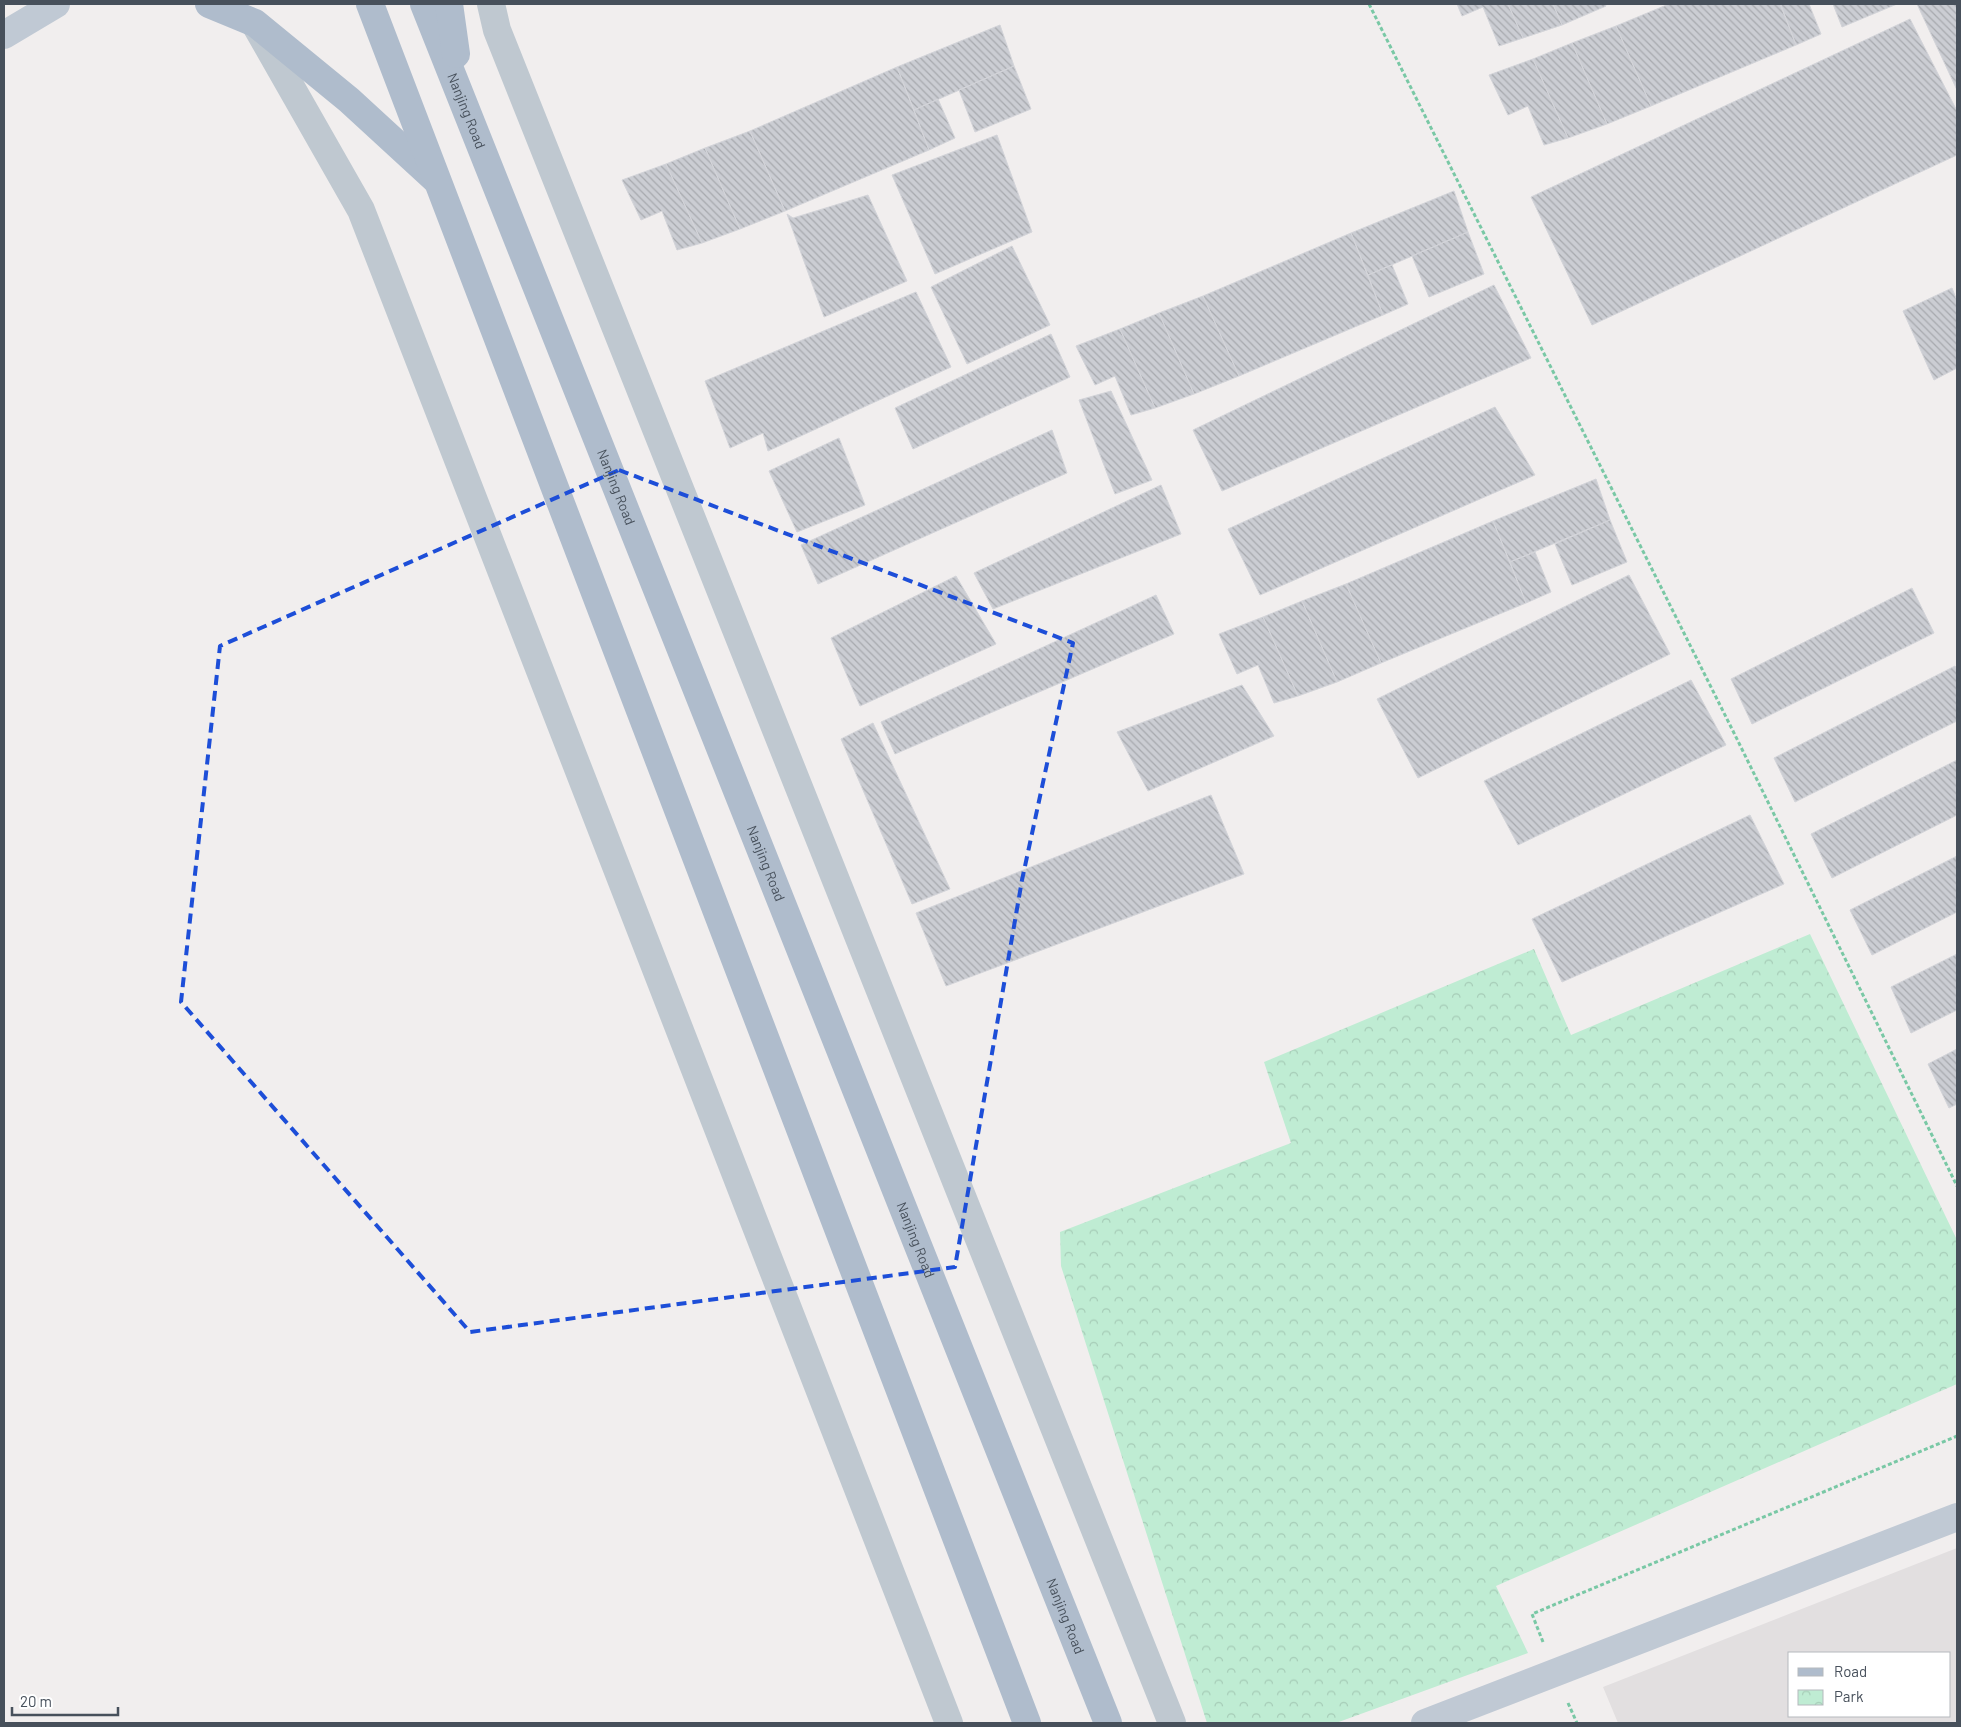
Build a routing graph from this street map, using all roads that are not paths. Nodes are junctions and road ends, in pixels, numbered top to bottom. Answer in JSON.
{"nodes":[{"id":1,"x":56,"y":4,"type":"edge"},
{"id":2,"x":209,"y":4,"type":"edge"},
{"id":3,"x":370,"y":4,"type":"edge"},
{"id":4,"x":424,"y":4,"type":"edge"},
{"id":5,"x":449,"y":4,"type":"edge"},
{"id":6,"x":491,"y":4,"type":"edge"},
{"id":7,"x":255,"y":23,"type":"junction"},
{"id":8,"x":4,"y":35,"type":"edge"},
{"id":9,"x":462,"y":100,"type":"junction"},
{"id":10,"x":440,"y":183,"type":"junction"},
{"id":11,"x":1957,"y":1517,"type":"edge"},
{"id":12,"x":949,"y":1723,"type":"edge"},
{"id":13,"x":1027,"y":1723,"type":"edge"},
{"id":14,"x":1108,"y":1723,"type":"edge"},
{"id":15,"x":1172,"y":1723,"type":"edge"},
{"id":16,"x":1425,"y":1723,"type":"edge"}],
"edges":[{"from":1,"to":8,"type":"main road"},
{"from":2,"to":7,"type":"main road"},
{"from":3,"to":10,"type":"main road"},
{"from":4,"to":9,"type":"main road","name":"Nanjing Road"},
{"from":5,"to":9,"type":"main road"},
{"from":6,"to":15,"type":"street"},
{"from":7,"to":10,"type":"main road"},
{"from":7,"to":12,"type":"street"},
{"from":9,"to":14,"type":"main road","name":"Nanjing Road"},
{"from":10,"to":13,"type":"main road"},
{"from":11,"to":16,"type":"main road"}]}
